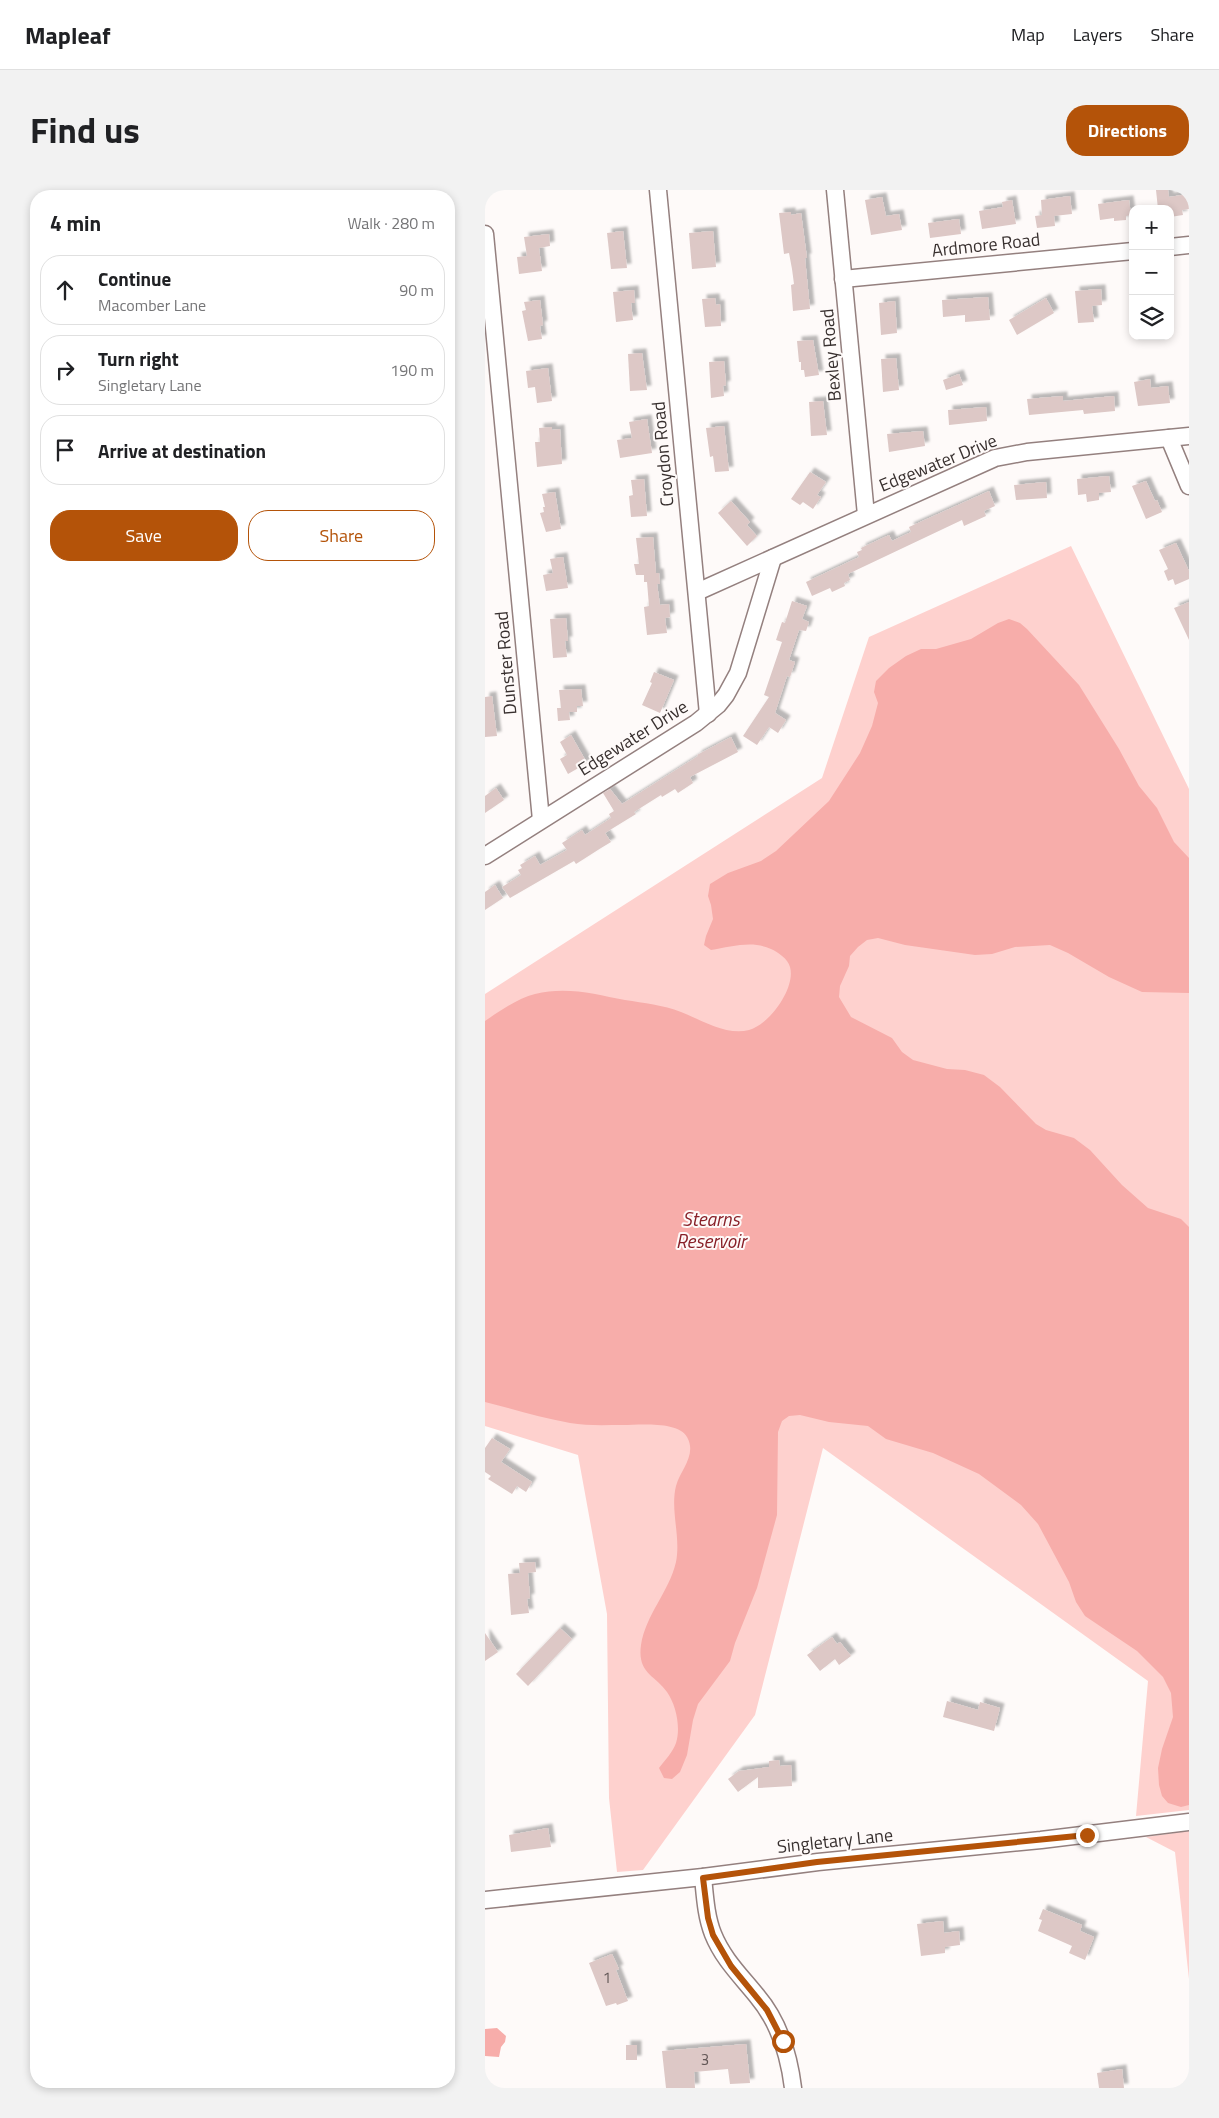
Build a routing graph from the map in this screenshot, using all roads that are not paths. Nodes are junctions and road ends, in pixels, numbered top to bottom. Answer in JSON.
{"nodes":[{"id":1,"x":658,"y":190,"type":"edge"},
{"id":2,"x":835,"y":190,"type":"edge"},
{"id":3,"x":485,"y":234,"type":"edge"},
{"id":4,"x":1189,"y":246,"type":"edge"},
{"id":5,"x":1174,"y":247,"type":"edge"},
{"id":6,"x":1129,"y":251,"type":"edge"},
{"id":7,"x":843,"y":279,"type":"junction"},
{"id":8,"x":491,"y":356,"type":"edge"},
{"id":9,"x":1189,"y":436,"type":"edge"},
{"id":10,"x":1169,"y":438,"type":"junction"},
{"id":11,"x":1189,"y":486,"type":"edge"},
{"id":12,"x":866,"y":516,"type":"junction"},
{"id":13,"x":773,"y":558,"type":"junction"},
{"id":14,"x":697,"y":592,"type":"junction"},
{"id":15,"x":708,"y":714,"type":"junction"},
{"id":16,"x":541,"y":820,"type":"junction"},
{"id":17,"x":485,"y":856,"type":"edge"},
{"id":18,"x":1189,"y":1822,"type":"edge"},
{"id":19,"x":703,"y":1878,"type":"junction"},
{"id":20,"x":485,"y":1900,"type":"edge"},
{"id":21,"x":793,"y":2088,"type":"edge"}],
"edges":[{"from":1,"to":14,"type":"street","name":"Croydon Road"},
{"from":2,"to":7,"type":"street","name":"Bexley Road"},
{"from":3,"to":8,"type":"street","name":"Dunster Road"},
{"from":4,"to":5,"type":"street"},
{"from":6,"to":7,"type":"street","name":"Ardmore Road"},
{"from":7,"to":12,"type":"street","name":"Bexley Road"},
{"from":8,"to":16,"type":"street","name":"Dunster Road"},
{"from":9,"to":10,"type":"street","name":"Edgewater Drive"},
{"from":10,"to":11,"type":"street"},
{"from":10,"to":12,"type":"street","name":"Edgewater Drive"},
{"from":12,"to":13,"type":"street","name":"Edgewater Drive"},
{"from":13,"to":14,"type":"street","name":"Edgewater Drive"},
{"from":13,"to":15,"type":"street","name":"Edgewater Drive"},
{"from":14,"to":15,"type":"street","name":"Croydon Road"},
{"from":15,"to":16,"type":"street","name":"Edgewater Drive"},
{"from":16,"to":17,"type":"street","name":"Edgewater Drive"},
{"from":18,"to":19,"type":"street","name":"Singletary Lane"},
{"from":19,"to":20,"type":"street","name":"Singletary Lane"},
{"from":19,"to":21,"type":"street"}]}
